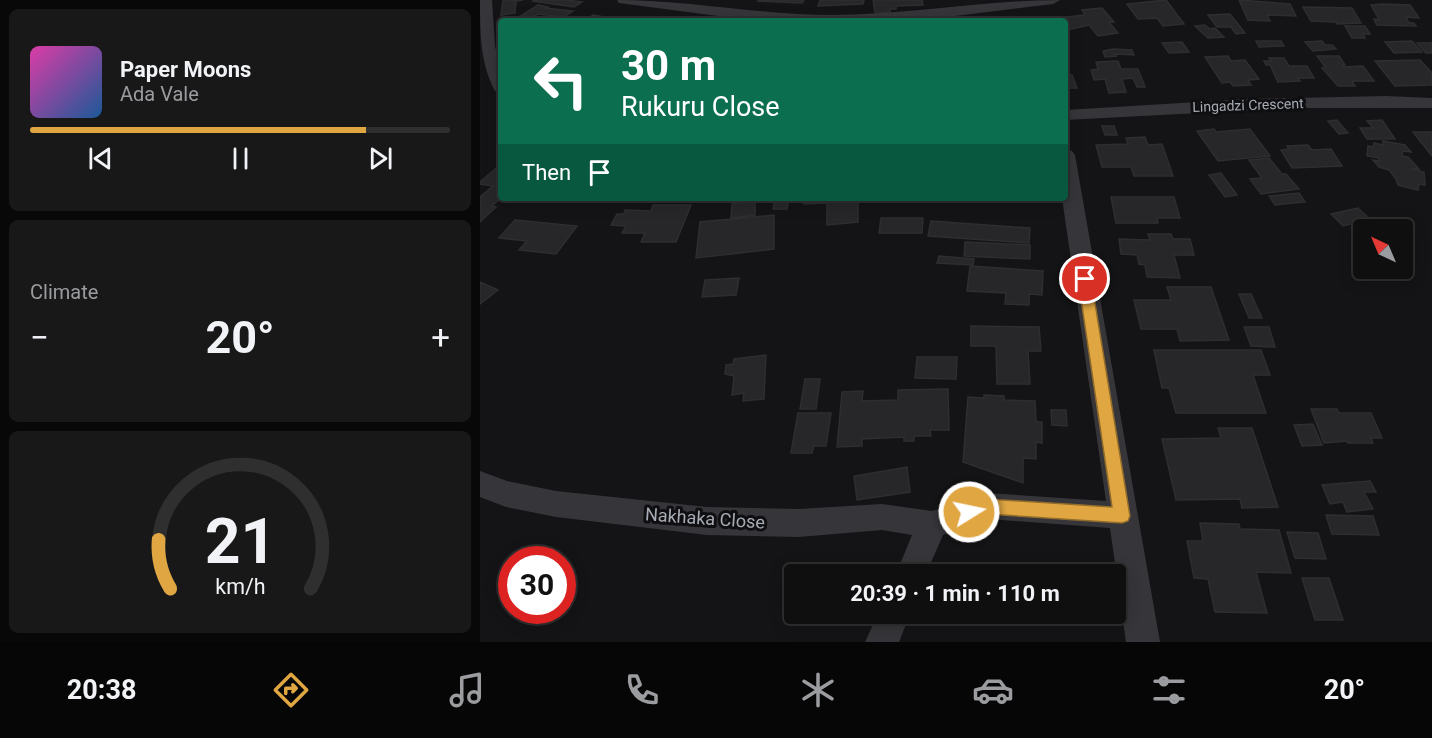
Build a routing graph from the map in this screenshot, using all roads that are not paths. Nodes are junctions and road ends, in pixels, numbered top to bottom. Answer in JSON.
{"nodes":[{"id":1,"x":485,"y":0,"type":"edge"},
{"id":2,"x":624,"y":0,"type":"edge"},
{"id":3,"x":1053,"y":0,"type":"edge"},
{"id":4,"x":796,"y":18,"type":"edge"},
{"id":5,"x":872,"y":18,"type":"edge"},
{"id":6,"x":498,"y":84,"type":"edge"},
{"id":7,"x":1432,"y":103,"type":"edge"},
{"id":8,"x":1068,"y":115,"type":"edge"},
{"id":9,"x":1068,"y":174,"type":"edge"},
{"id":10,"x":480,"y":484,"type":"edge"},
{"id":11,"x":1122,"y":516,"type":"junction"},
{"id":12,"x":932,"y":525,"type":"junction"},
{"id":13,"x":915,"y":564,"type":"edge"},
{"id":14,"x":890,"y":624,"type":"edge"},
{"id":15,"x":882,"y":642,"type":"edge"},
{"id":16,"x":1143,"y":642,"type":"edge"}],
"edges":[{"from":1,"to":6,"type":"street"},
{"from":2,"to":4,"type":"street"},
{"from":3,"to":5,"type":"street"},
{"from":7,"to":8,"type":"street","name":"Lingadzi Crescent"},
{"from":9,"to":11,"type":"street"},
{"from":10,"to":12,"type":"street","name":"Nakhaka Close"},
{"from":11,"to":12,"type":"street"},
{"from":11,"to":16,"type":"street"},
{"from":12,"to":13,"type":"street"},
{"from":14,"to":15,"type":"street"}]}
